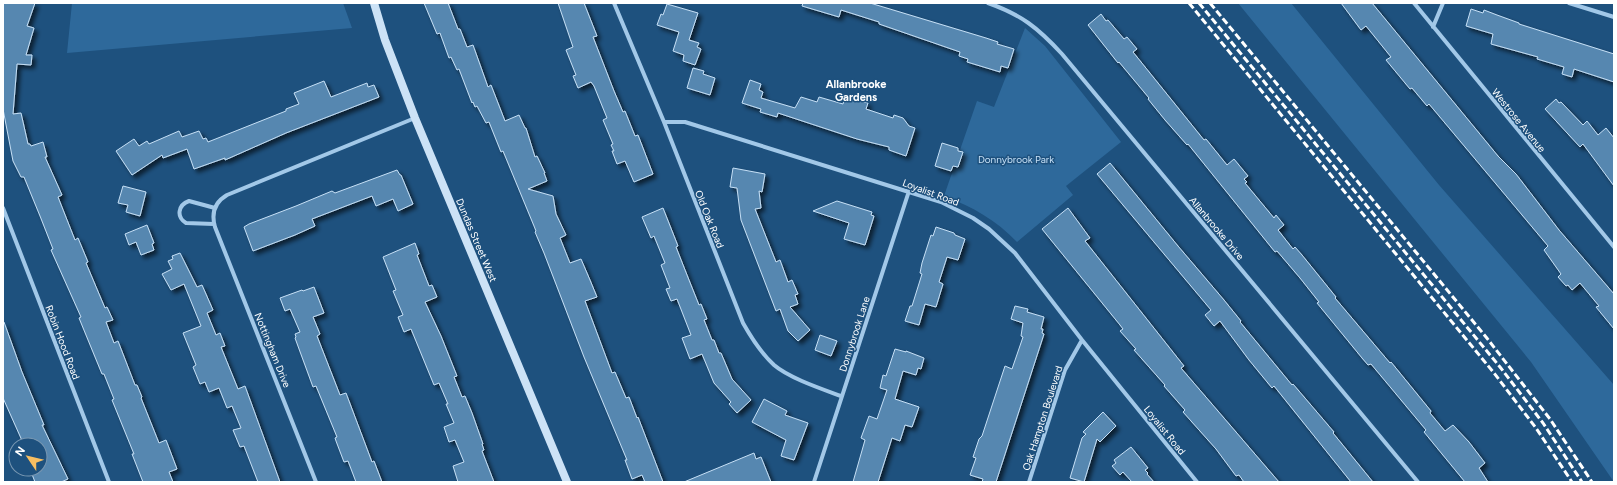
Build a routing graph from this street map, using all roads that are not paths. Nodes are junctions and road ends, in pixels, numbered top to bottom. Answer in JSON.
{"nodes":[{"id":1,"x":374,"y":3,"type":"edge"},
{"id":2,"x":614,"y":3,"type":"edge"},
{"id":3,"x":988,"y":3,"type":"edge"},
{"id":4,"x":1414,"y":3,"type":"edge"},
{"id":5,"x":1443,"y":3,"type":"edge"},
{"id":6,"x":1569,"y":3,"type":"edge"},
{"id":7,"x":1614,"y":17,"type":"edge"},
{"id":8,"x":1432,"y":27,"type":"junction"},
{"id":9,"x":415,"y":118,"type":"junction"},
{"id":10,"x":664,"y":122,"type":"junction"},
{"id":11,"x":909,"y":191,"type":"junction"},
{"id":12,"x":3,"y":208,"type":"edge"},
{"id":13,"x":215,"y":208,"type":"junction"},
{"id":14,"x":214,"y":224,"type":"junction"},
{"id":15,"x":1614,"y":247,"type":"edge"},
{"id":16,"x":1082,"y":340,"type":"junction"},
{"id":17,"x":841,"y":396,"type":"junction"},
{"id":18,"x":109,"y":482,"type":"edge"},
{"id":19,"x":316,"y":482,"type":"edge"},
{"id":20,"x":568,"y":482,"type":"edge"},
{"id":21,"x":814,"y":482,"type":"edge"},
{"id":22,"x":1029,"y":482,"type":"edge"},
{"id":23,"x":1197,"y":482,"type":"edge"},
{"id":24,"x":1418,"y":482,"type":"edge"}],
"edges":[{"from":1,"to":9,"type":"main road","name":"Dundas Street West"},
{"from":2,"to":10,"type":"street","name":"Old Oak Road"},
{"from":3,"to":24,"type":"street","name":"Allanbrooke Drive"},
{"from":4,"to":8,"type":"street","name":"Westrose Avenue"},
{"from":5,"to":8,"type":"street"},
{"from":6,"to":7,"type":"street"},
{"from":8,"to":15,"type":"street","name":"Westrose Avenue"},
{"from":9,"to":13,"type":"street"},
{"from":9,"to":20,"type":"main road","name":"Dundas Street West"},
{"from":10,"to":11,"type":"street","name":"Loyalist Road"},
{"from":10,"to":17,"type":"street","name":"Old Oak Road"},
{"from":11,"to":16,"type":"street","name":"Loyalist Road"},
{"from":11,"to":17,"type":"street","name":"Donnybrook Lane"},
{"from":12,"to":18,"type":"street","name":"Robin Hood Road"},
{"from":13,"to":14,"type":"street","name":"Nottingham Drive"},
{"from":13,"to":14,"type":"street"},
{"from":14,"to":19,"type":"street","name":"Nottingham Drive"},
{"from":16,"to":22,"type":"street","name":"Oak Hampton Boulevard"},
{"from":16,"to":23,"type":"street","name":"Loyalist Road"},
{"from":17,"to":21,"type":"street","name":"Donnybrook Lane"}]}
